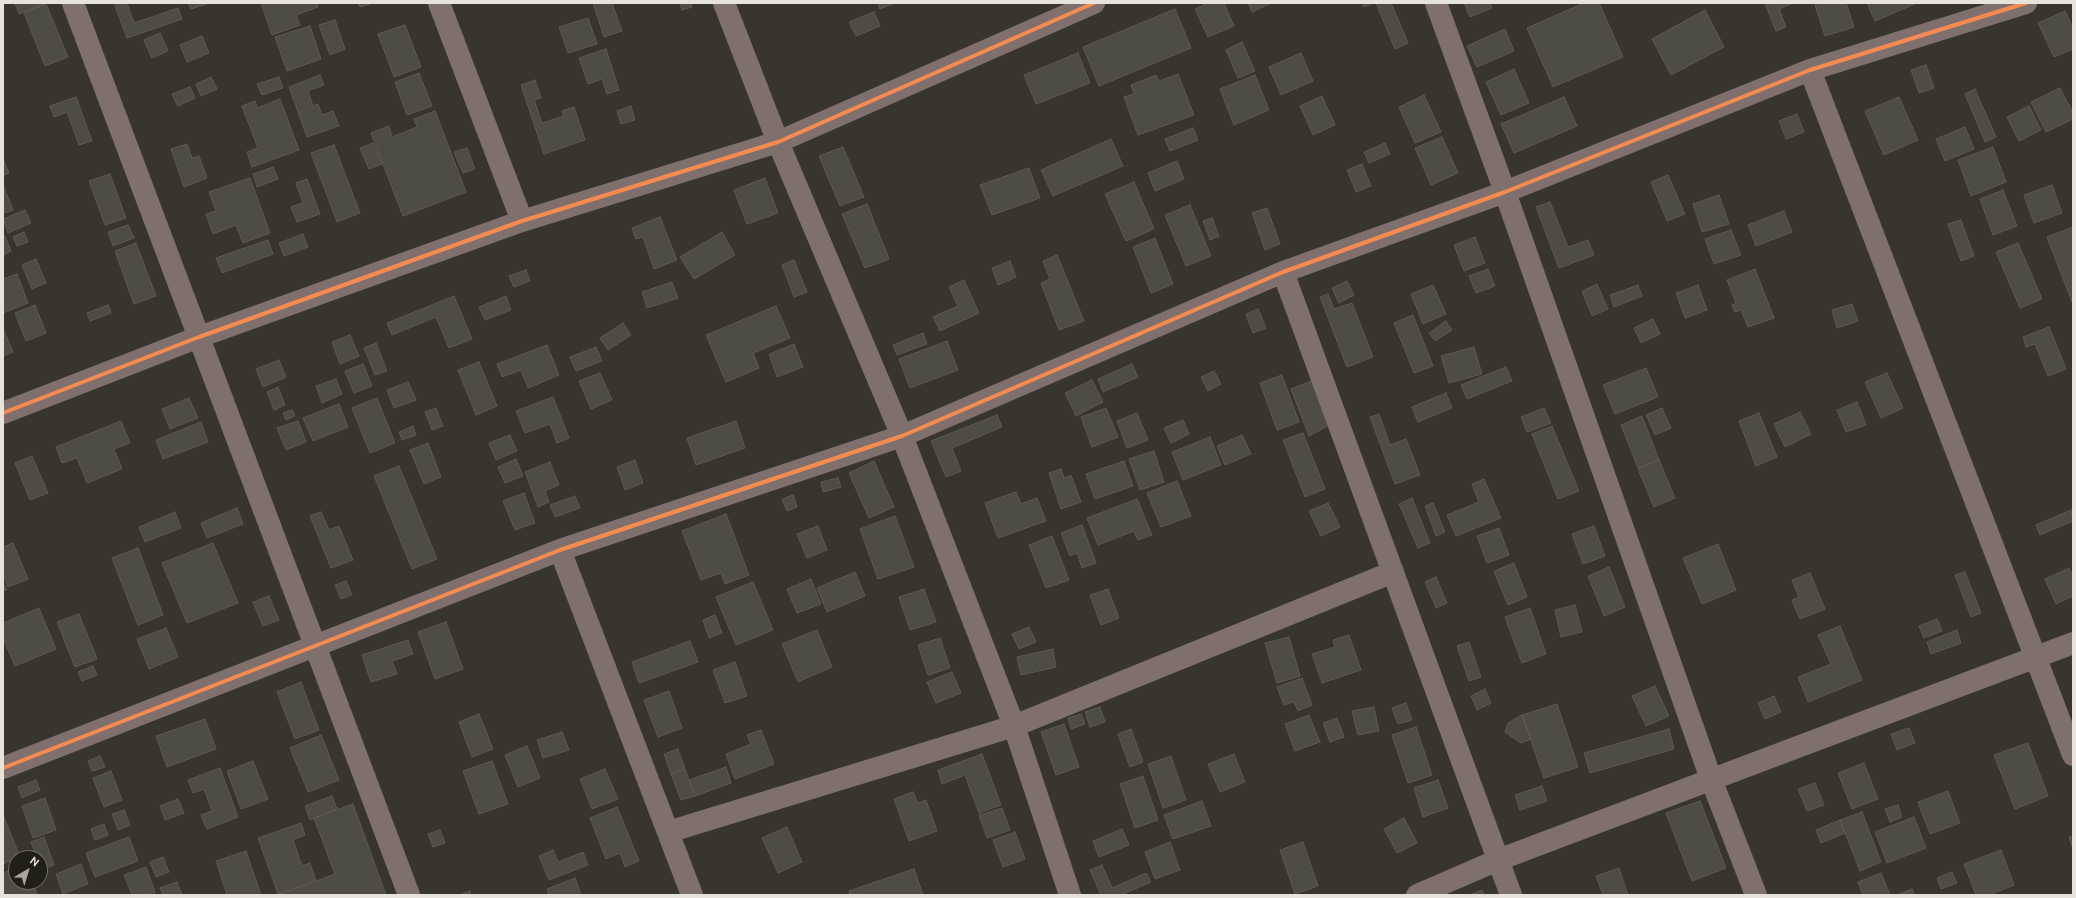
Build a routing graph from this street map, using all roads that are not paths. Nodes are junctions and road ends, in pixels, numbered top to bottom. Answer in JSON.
{"nodes":[{"id":1,"x":73,"y":3,"type":"edge"},
{"id":2,"x":439,"y":3,"type":"edge"},
{"id":3,"x":724,"y":3,"type":"edge"},
{"id":4,"x":1094,"y":3,"type":"edge"},
{"id":5,"x":1436,"y":3,"type":"edge"},
{"id":6,"x":2026,"y":3,"type":"edge"},
{"id":7,"x":1810,"y":70,"type":"junction"},
{"id":8,"x":778,"y":142,"type":"junction"},
{"id":9,"x":1506,"y":192,"type":"junction"},
{"id":10,"x":522,"y":220,"type":"junction"},
{"id":11,"x":1283,"y":272,"type":"junction"},
{"id":12,"x":199,"y":337,"type":"junction"},
{"id":13,"x":3,"y":413,"type":"edge"},
{"id":14,"x":902,"y":436,"type":"junction"},
{"id":15,"x":560,"y":550,"type":"junction"},
{"id":16,"x":1393,"y":572,"type":"junction"},
{"id":17,"x":2073,"y":643,"type":"edge"},
{"id":18,"x":315,"y":645,"type":"junction"},
{"id":19,"x":2037,"y":656,"type":"junction"},
{"id":20,"x":1014,"y":726,"type":"junction"},
{"id":21,"x":2073,"y":755,"type":"edge"},
{"id":22,"x":3,"y":768,"type":"edge"},
{"id":23,"x":1711,"y":779,"type":"junction"},
{"id":24,"x":668,"y":832,"type":"junction"},
{"id":25,"x":1498,"y":860,"type":"junction"},
{"id":26,"x":409,"y":895,"type":"edge"},
{"id":27,"x":692,"y":895,"type":"edge"},
{"id":28,"x":1070,"y":895,"type":"edge"},
{"id":29,"x":1417,"y":895,"type":"edge"},
{"id":30,"x":1511,"y":895,"type":"edge"},
{"id":31,"x":1756,"y":895,"type":"edge"}],
"edges":[{"from":1,"to":12,"type":"street"},
{"from":2,"to":10,"type":"street"},
{"from":3,"to":8,"type":"street"},
{"from":4,"to":8,"type":"street"},
{"from":5,"to":9,"type":"street"},
{"from":6,"to":7,"type":"street"},
{"from":7,"to":9,"type":"street"},
{"from":7,"to":19,"type":"street"},
{"from":8,"to":10,"type":"street"},
{"from":8,"to":14,"type":"street"},
{"from":9,"to":11,"type":"street"},
{"from":9,"to":23,"type":"street"},
{"from":10,"to":12,"type":"street"},
{"from":11,"to":14,"type":"street"},
{"from":11,"to":16,"type":"street"},
{"from":12,"to":13,"type":"street"},
{"from":12,"to":18,"type":"street"},
{"from":14,"to":15,"type":"street"},
{"from":14,"to":20,"type":"street"},
{"from":15,"to":18,"type":"street"},
{"from":15,"to":24,"type":"street"},
{"from":16,"to":20,"type":"street"},
{"from":16,"to":25,"type":"street"},
{"from":17,"to":19,"type":"street"},
{"from":18,"to":22,"type":"street"},
{"from":18,"to":26,"type":"street"},
{"from":19,"to":21,"type":"street"},
{"from":19,"to":23,"type":"street"},
{"from":20,"to":24,"type":"street"},
{"from":20,"to":28,"type":"street"},
{"from":23,"to":25,"type":"street"},
{"from":23,"to":31,"type":"street"},
{"from":24,"to":27,"type":"street"},
{"from":25,"to":29,"type":"street"},
{"from":25,"to":30,"type":"street"}]}
